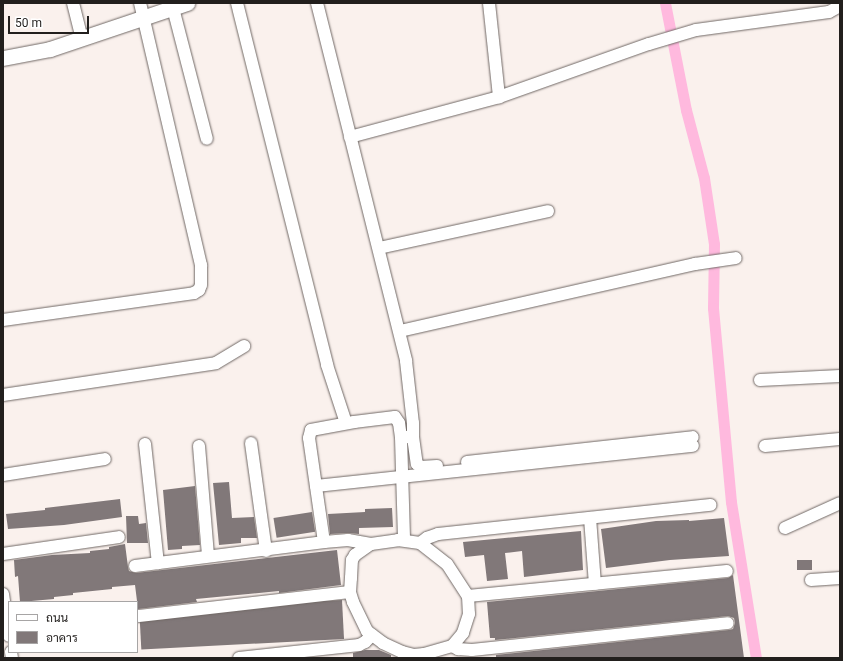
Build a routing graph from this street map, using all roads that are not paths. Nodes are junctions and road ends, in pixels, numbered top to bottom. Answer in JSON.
{"nodes":[{"id":1,"x":73,"y":3,"type":"edge"},
{"id":2,"x":140,"y":3,"type":"edge"},
{"id":3,"x":237,"y":3,"type":"edge"},
{"id":4,"x":317,"y":3,"type":"edge"},
{"id":5,"x":489,"y":3,"type":"edge"},
{"id":6,"x":180,"y":5,"type":"edge"},
{"id":7,"x":840,"y":6,"type":"edge"},
{"id":8,"x":144,"y":18,"type":"junction"},
{"id":9,"x":82,"y":38,"type":"junction"},
{"id":10,"x":3,"y":58,"type":"edge"},
{"id":11,"x":499,"y":97,"type":"junction"},
{"id":12,"x":350,"y":138,"type":"junction"},
{"id":13,"x":207,"y":139,"type":"dead end"},
{"id":14,"x":548,"y":212,"type":"dead end"},
{"id":15,"x":379,"y":248,"type":"junction"},
{"id":16,"x":732,"y":258,"type":"dead end"},
{"id":17,"x":3,"y":320,"type":"edge"},
{"id":18,"x":400,"y":331,"type":"junction"},
{"id":19,"x":244,"y":346,"type":"dead end"},
{"id":20,"x":840,"y":376,"type":"edge"},
{"id":21,"x":760,"y":380,"type":"dead end"},
{"id":22,"x":3,"y":394,"type":"edge"},
{"id":23,"x":346,"y":424,"type":"junction"},
{"id":24,"x":413,"y":436,"type":"junction"},
{"id":25,"x":401,"y":437,"type":"junction"},
{"id":26,"x":840,"y":439,"type":"edge"},
{"id":27,"x":251,"y":443,"type":"dead end"},
{"id":28,"x":145,"y":444,"type":"dead end"},
{"id":29,"x":199,"y":446,"type":"dead end"},
{"id":30,"x":765,"y":446,"type":"dead end"},
{"id":31,"x":105,"y":459,"type":"dead end"},
{"id":32,"x":3,"y":474,"type":"edge"},
{"id":33,"x":402,"y":478,"type":"junction"},
{"id":34,"x":316,"y":486,"type":"junction"},
{"id":35,"x":840,"y":503,"type":"edge"},
{"id":36,"x":710,"y":505,"type":"dead end"},
{"id":37,"x":590,"y":518,"type":"junction"},
{"id":38,"x":785,"y":528,"type":"dead end"},
{"id":39,"x":119,"y":537,"type":"dead end"},
{"id":40,"x":404,"y":540,"type":"junction"},
{"id":41,"x":324,"y":542,"type":"junction"},
{"id":42,"x":420,"y":543,"type":"junction"},
{"id":43,"x":371,"y":544,"type":"junction"},
{"id":44,"x":266,"y":550,"type":"junction"},
{"id":45,"x":3,"y":554,"type":"edge"},
{"id":46,"x":208,"y":556,"type":"junction"},
{"id":47,"x":158,"y":562,"type":"junction"},
{"id":48,"x":135,"y":566,"type":"dead end"},
{"id":49,"x":727,"y":571,"type":"dead end"},
{"id":50,"x":840,"y":578,"type":"edge"},
{"id":51,"x":811,"y":580,"type":"dead end"},
{"id":52,"x":595,"y":584,"type":"junction"},
{"id":53,"x":350,"y":592,"type":"junction"},
{"id":54,"x":3,"y":594,"type":"edge"},
{"id":55,"x":468,"y":596,"type":"junction"},
{"id":56,"x":139,"y":616,"type":"dead end"},
{"id":57,"x":728,"y":623,"type":"dead end"},
{"id":58,"x":7,"y":628,"type":"edge"},
{"id":59,"x":372,"y":635,"type":"junction"},
{"id":60,"x":452,"y":646,"type":"junction"},
{"id":61,"x":414,"y":656,"type":"edge"},
{"id":62,"x":239,"y":658,"type":"edge"}],
"edges":[{"from":1,"to":9,"type":"street"},
{"from":2,"to":8,"type":"street"},
{"from":3,"to":23,"type":"street"},
{"from":4,"to":12,"type":"street"},
{"from":5,"to":11,"type":"street"},
{"from":6,"to":8,"type":"street"},
{"from":6,"to":13,"type":"street"},
{"from":7,"to":11,"type":"street"},
{"from":8,"to":9,"type":"street"},
{"from":8,"to":17,"type":"street"},
{"from":9,"to":10,"type":"street"},
{"from":11,"to":12,"type":"street"},
{"from":12,"to":15,"type":"street"},
{"from":14,"to":15,"type":"street"},
{"from":15,"to":18,"type":"street"},
{"from":16,"to":18,"type":"street"},
{"from":18,"to":24,"type":"street"},
{"from":19,"to":22,"type":"street"},
{"from":20,"to":21,"type":"street"},
{"from":23,"to":25,"type":"street"},
{"from":23,"to":34,"type":"street"},
{"from":24,"to":25,"type":"street"},
{"from":24,"to":33,"type":"street"},
{"from":25,"to":33,"type":"street"},
{"from":26,"to":30,"type":"street"},
{"from":27,"to":44,"type":"street"},
{"from":28,"to":47,"type":"street"},
{"from":29,"to":46,"type":"street"},
{"from":31,"to":32,"type":"street"},
{"from":33,"to":34,"type":"street"},
{"from":33,"to":40,"type":"street"},
{"from":34,"to":41,"type":"street"},
{"from":35,"to":38,"type":"street"},
{"from":36,"to":37,"type":"street"},
{"from":37,"to":42,"type":"street"},
{"from":37,"to":52,"type":"street"},
{"from":39,"to":45,"type":"street"},
{"from":40,"to":42,"type":"street"},
{"from":40,"to":43,"type":"street"},
{"from":41,"to":43,"type":"street"},
{"from":41,"to":44,"type":"street"},
{"from":42,"to":55,"type":"street"},
{"from":43,"to":53,"type":"street"},
{"from":44,"to":46,"type":"street"},
{"from":46,"to":47,"type":"street"},
{"from":47,"to":48,"type":"street"},
{"from":49,"to":52,"type":"street"},
{"from":50,"to":51,"type":"street"},
{"from":52,"to":55,"type":"street"},
{"from":53,"to":56,"type":"street"},
{"from":53,"to":59,"type":"street"},
{"from":54,"to":58,"type":"street"},
{"from":55,"to":60,"type":"street"},
{"from":57,"to":60,"type":"street"},
{"from":59,"to":61,"type":"street"},
{"from":59,"to":62,"type":"street"},
{"from":60,"to":61,"type":"street"}]}
